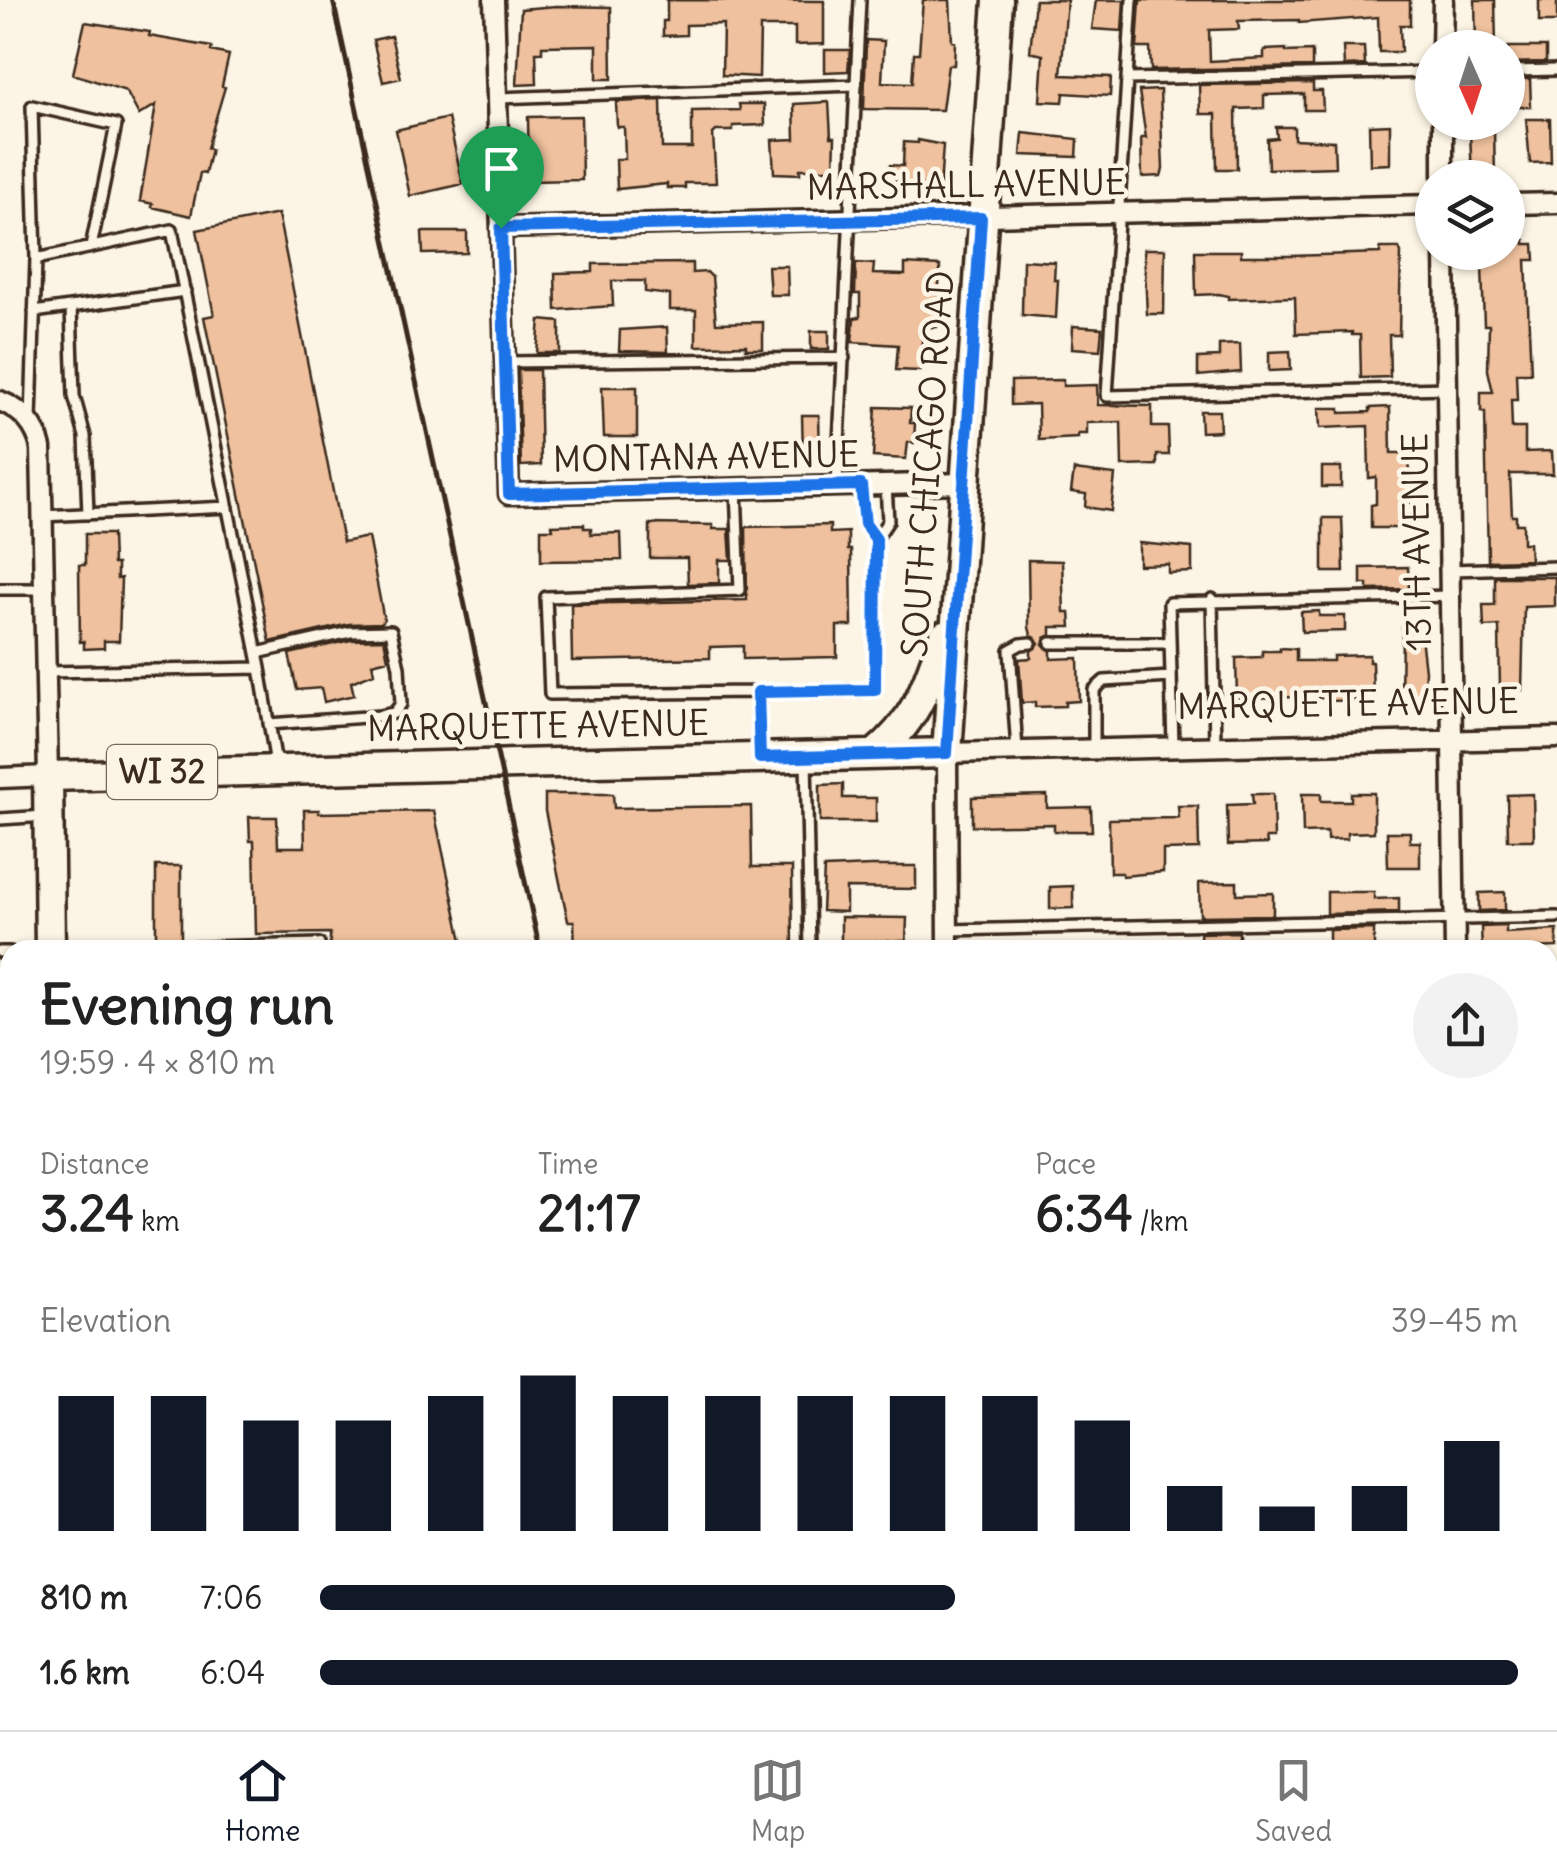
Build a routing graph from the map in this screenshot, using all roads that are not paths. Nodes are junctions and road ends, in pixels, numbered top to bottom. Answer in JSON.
{"nodes":[{"id":1,"x":494,"y":0,"type":"edge"},
{"id":2,"x":860,"y":0,"type":"edge"},
{"id":3,"x":998,"y":0,"type":"edge"},
{"id":4,"x":1132,"y":0,"type":"edge"},
{"id":5,"x":1442,"y":0,"type":"edge"},
{"id":6,"x":1442,"y":30,"type":"edge"},
{"id":7,"x":1557,"y":70,"type":"edge"},
{"id":8,"x":1525,"y":71,"type":"edge"},
{"id":9,"x":1415,"y":72,"type":"edge"},
{"id":10,"x":1127,"y":79,"type":"junction"},
{"id":11,"x":856,"y":85,"type":"junction"},
{"id":12,"x":497,"y":98,"type":"junction"},
{"id":13,"x":1557,"y":203,"type":"edge"},
{"id":14,"x":1525,"y":204,"type":"edge"},
{"id":15,"x":1415,"y":205,"type":"edge"},
{"id":16,"x":1119,"y":214,"type":"junction"},
{"id":17,"x":981,"y":218,"type":"junction"},
{"id":18,"x":850,"y":221,"type":"junction"},
{"id":19,"x":501,"y":228,"type":"junction"},
{"id":20,"x":91,"y":247,"type":"junction"},
{"id":21,"x":36,"y":259,"type":"junction"},
{"id":22,"x":1445,"y":270,"type":"edge"},
{"id":23,"x":184,"y":291,"type":"junction"},
{"id":24,"x":70,"y":307,"type":"junction"},
{"id":25,"x":34,"y":312,"type":"junction"},
{"id":26,"x":844,"y":358,"type":"junction"},
{"id":27,"x":505,"y":362,"type":"junction"},
{"id":28,"x":1448,"y":388,"type":"junction"},
{"id":29,"x":2,"y":401,"type":"edge"},
{"id":30,"x":31,"y":423,"type":"junction"},
{"id":31,"x":965,"y":482,"type":"junction"},
{"id":32,"x":886,"y":484,"type":"junction"},
{"id":33,"x":861,"y":485,"type":"junction"},
{"id":34,"x":838,"y":486,"type":"junction"},
{"id":35,"x":736,"y":488,"type":"junction"},
{"id":36,"x":228,"y":508,"type":"junction"},
{"id":37,"x":88,"y":514,"type":"junction"},
{"id":38,"x":42,"y":516,"type":"junction"},
{"id":39,"x":876,"y":539,"type":"junction"},
{"id":40,"x":1557,"y":568,"type":"edge"},
{"id":41,"x":1450,"y":570,"type":"junction"},
{"id":42,"x":44,"y":589,"type":"junction"},
{"id":43,"x":0,"y":590,"type":"edge"},
{"id":44,"x":957,"y":596,"type":"junction"},
{"id":45,"x":1450,"y":596,"type":"junction"},
{"id":46,"x":1212,"y":599,"type":"junction"},
{"id":47,"x":1051,"y":643,"type":"dead end"},
{"id":48,"x":1170,"y":643,"type":"junction"},
{"id":49,"x":1031,"y":644,"type":"dead end"},
{"id":50,"x":257,"y":653,"type":"junction"},
{"id":51,"x":260,"y":668,"type":"junction"},
{"id":52,"x":46,"y":672,"type":"junction"},
{"id":53,"x":1171,"y":678,"type":"junction"},
{"id":54,"x":758,"y":692,"type":"junction"},
{"id":55,"x":269,"y":724,"type":"junction"},
{"id":56,"x":1557,"y":738,"type":"edge"},
{"id":57,"x":1452,"y":740,"type":"junction"},
{"id":58,"x":1215,"y":744,"type":"junction"},
{"id":59,"x":1173,"y":745,"type":"junction"},
{"id":60,"x":1094,"y":748,"type":"junction"},
{"id":61,"x":1017,"y":750,"type":"junction"},
{"id":62,"x":947,"y":753,"type":"junction"},
{"id":63,"x":874,"y":755,"type":"junction"},
{"id":64,"x":806,"y":756,"type":"junction"},
{"id":65,"x":760,"y":758,"type":"junction"},
{"id":66,"x":277,"y":770,"type":"junction"},
{"id":67,"x":48,"y":776,"type":"junction"},
{"id":68,"x":0,"y":778,"type":"edge"},
{"id":69,"x":48,"y":816,"type":"junction"},
{"id":70,"x":0,"y":819,"type":"edge"},
{"id":71,"x":1557,"y":918,"type":"edge"},
{"id":72,"x":1454,"y":920,"type":"junction"},
{"id":73,"x":948,"y":930,"type":"junction"},
{"id":74,"x":50,"y":940,"type":"edge"},
{"id":75,"x":810,"y":940,"type":"edge"},
{"id":76,"x":948,"y":940,"type":"edge"},
{"id":77,"x":1455,"y":940,"type":"edge"}],
"edges":[{"from":1,"to":12,"type":"street"},
{"from":2,"to":11,"type":"lane"},
{"from":3,"to":17,"type":"main road","name":"SOUTH CHICAGO ROAD"},
{"from":4,"to":10,"type":"lane"},
{"from":5,"to":6,"type":"street"},
{"from":7,"to":8,"type":"lane"},
{"from":9,"to":10,"type":"lane"},
{"from":10,"to":16,"type":"lane"},
{"from":11,"to":12,"type":"lane"},
{"from":11,"to":18,"type":"lane"},
{"from":12,"to":19,"type":"street"},
{"from":13,"to":14,"type":"street"},
{"from":15,"to":16,"type":"street","name":"MARSHALL AVENUE"},
{"from":16,"to":17,"type":"street","name":"MARSHALL AVENUE"},
{"from":16,"to":28,"type":"lane"},
{"from":17,"to":18,"type":"street","name":"MARSHALL AVENUE"},
{"from":17,"to":31,"type":"main road","name":"SOUTH CHICAGO ROAD"},
{"from":18,"to":19,"type":"street","name":"MARSHALL AVENUE"},
{"from":18,"to":26,"type":"lane"},
{"from":19,"to":27,"type":"street"},
{"from":20,"to":21,"type":"lane"},
{"from":20,"to":21,"type":"lane"},
{"from":20,"to":23,"type":"lane"},
{"from":21,"to":25,"type":"lane"},
{"from":22,"to":28,"type":"street","name":"13TH AVENUE"},
{"from":23,"to":24,"type":"lane"},
{"from":23,"to":36,"type":"lane"},
{"from":24,"to":25,"type":"lane"},
{"from":24,"to":37,"type":"lane"},
{"from":25,"to":30,"type":"lane"},
{"from":26,"to":27,"type":"lane"},
{"from":26,"to":34,"type":"lane"},
{"from":27,"to":35,"type":"street","name":"MONTANA AVENUE"},
{"from":28,"to":41,"type":"street","name":"13TH AVENUE"},
{"from":29,"to":30,"type":"street"},
{"from":30,"to":38,"type":"street"},
{"from":31,"to":32,"type":"street","name":"MONTANA AVENUE"},
{"from":31,"to":44,"type":"main road","name":"SOUTH CHICAGO ROAD"},
{"from":32,"to":33,"type":"street","name":"MONTANA AVENUE"},
{"from":32,"to":39,"type":"lane"},
{"from":33,"to":34,"type":"street","name":"MONTANA AVENUE"},
{"from":33,"to":39,"type":"lane"},
{"from":34,"to":35,"type":"street","name":"MONTANA AVENUE"},
{"from":35,"to":54,"type":"lane"},
{"from":36,"to":37,"type":"lane"},
{"from":36,"to":50,"type":"lane"},
{"from":37,"to":38,"type":"lane"},
{"from":38,"to":42,"type":"street"},
{"from":39,"to":54,"type":"lane"},
{"from":40,"to":41,"type":"lane"},
{"from":41,"to":45,"type":"street","name":"13TH AVENUE"},
{"from":42,"to":43,"type":"lane"},
{"from":42,"to":52,"type":"street"},
{"from":44,"to":62,"type":"main road","name":"SOUTH CHICAGO ROAD"},
{"from":44,"to":63,"type":"main road"},
{"from":45,"to":46,"type":"lane"},
{"from":45,"to":57,"type":"street","name":"13TH AVENUE"},
{"from":46,"to":48,"type":"lane"},
{"from":46,"to":58,"type":"lane"},
{"from":47,"to":48,"type":"lane"},
{"from":48,"to":53,"type":"lane"},
{"from":49,"to":61,"type":"lane"},
{"from":50,"to":51,"type":"lane"},
{"from":50,"to":55,"type":"lane"},
{"from":51,"to":52,"type":"lane"},
{"from":51,"to":55,"type":"lane"},
{"from":52,"to":67,"type":"street"},
{"from":53,"to":59,"type":"lane"},
{"from":53,"to":60,"type":"lane"},
{"from":54,"to":65,"type":"lane"},
{"from":55,"to":66,"type":"lane"},
{"from":56,"to":57,"type":"street","name":"MARQUETTE AVENUE"},
{"from":57,"to":58,"type":"street","name":"MARQUETTE AVENUE"},
{"from":57,"to":72,"type":"street","name":"13TH AVENUE"},
{"from":58,"to":59,"type":"street","name":"MARQUETTE AVENUE"},
{"from":59,"to":60,"type":"street","name":"MARQUETTE AVENUE"},
{"from":60,"to":61,"type":"street","name":"MARQUETTE AVENUE"},
{"from":61,"to":62,"type":"street","name":"MARQUETTE AVENUE"},
{"from":62,"to":63,"type":"main road","name":"MARQUETTE AVENUE","number":"WI 32"},
{"from":62,"to":73,"type":"street"},
{"from":63,"to":64,"type":"main road","name":"MARQUETTE AVENUE","number":"WI 32"},
{"from":64,"to":65,"type":"main road","name":"MARQUETTE AVENUE","number":"WI 32"},
{"from":64,"to":75,"type":"lane"},
{"from":65,"to":66,"type":"main road","name":"MARQUETTE AVENUE","number":"WI 32"},
{"from":66,"to":67,"type":"main road","name":"MARQUETTE AVENUE","number":"WI 32"},
{"from":67,"to":68,"type":"street","name":"MARQUETTE AVENUE"},
{"from":67,"to":69,"type":"main road"},
{"from":69,"to":70,"type":"lane"},
{"from":69,"to":74,"type":"main road"},
{"from":71,"to":72,"type":"lane"},
{"from":72,"to":73,"type":"lane"},
{"from":72,"to":77,"type":"street","name":"13TH AVENUE"},
{"from":73,"to":76,"type":"street"}]}
